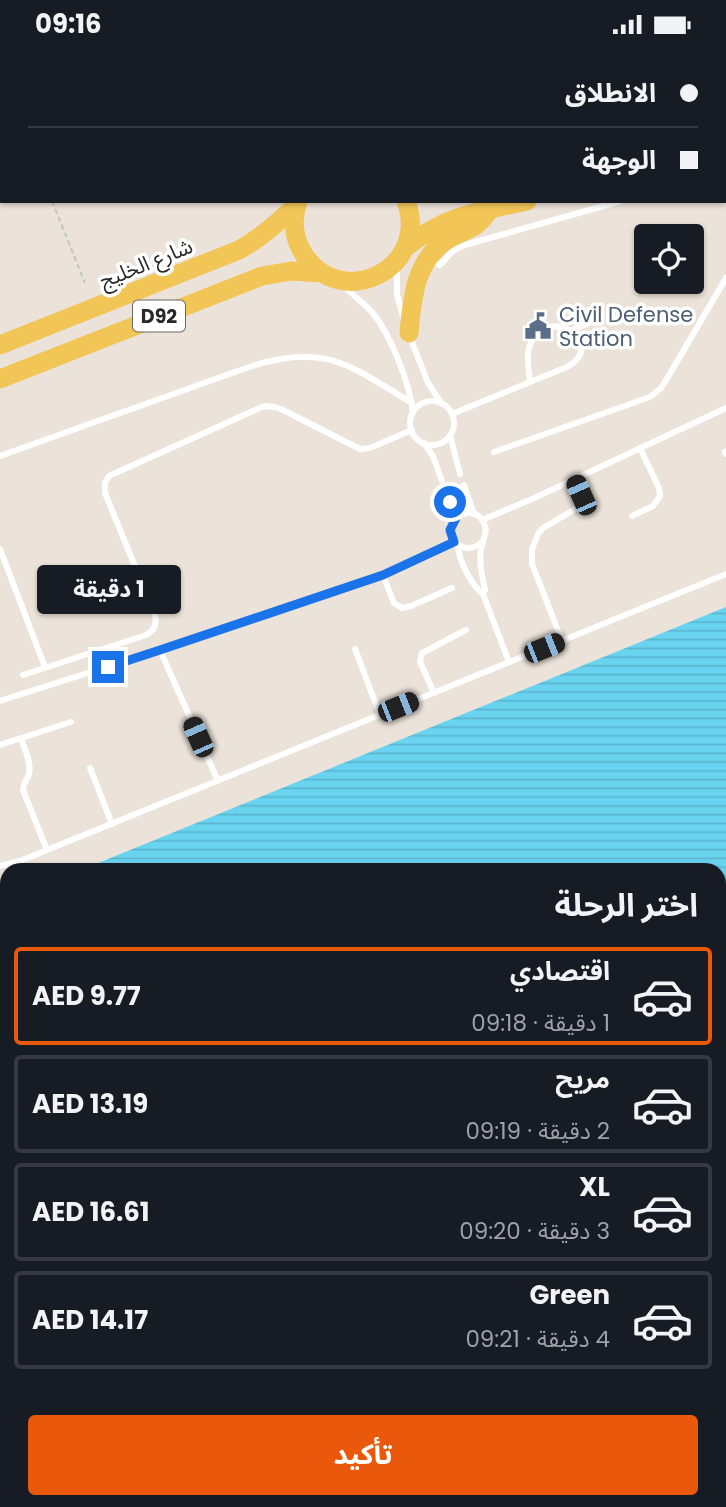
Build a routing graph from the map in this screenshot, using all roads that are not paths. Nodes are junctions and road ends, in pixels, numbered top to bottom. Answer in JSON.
{"nodes":[{"id":1,"x":298,"y":203,"type":"edge"},
{"id":2,"x":406,"y":203,"type":"edge"},
{"id":3,"x":518,"y":203,"type":"edge"},
{"id":4,"x":614,"y":203,"type":"edge"},
{"id":5,"x":491,"y":209,"type":"junction"},
{"id":6,"x":402,"y":254,"type":"junction"},
{"id":7,"x":428,"y":258,"type":"junction"},
{"id":8,"x":330,"y":276,"type":"junction"},
{"id":9,"x":726,"y":278,"type":"edge"},
{"id":10,"x":599,"y":319,"type":"dead end"},
{"id":11,"x":572,"y":330,"type":"junction"},
{"id":12,"x":409,"y":333,"type":"junction"},
{"id":13,"x":0,"y":345,"type":"edge"},
{"id":14,"x":0,"y":379,"type":"edge"},
{"id":15,"x":530,"y":381,"type":"junction"},
{"id":16,"x":412,"y":403,"type":"junction"},
{"id":17,"x":442,"y":404,"type":"junction"},
{"id":18,"x":726,"y":408,"type":"edge"},
{"id":19,"x":412,"y":413,"type":"junction"},
{"id":20,"x":452,"y":414,"type":"junction"},
{"id":21,"x":412,"y":430,"type":"junction"},
{"id":22,"x":450,"y":435,"type":"junction"},
{"id":23,"x":424,"y":443,"type":"junction"},
{"id":24,"x":640,"y":448,"type":"junction"},
{"id":25,"x":494,"y":452,"type":"dead end"},
{"id":26,"x":0,"y":456,"type":"edge"},
{"id":27,"x":460,"y":474,"type":"dead end"},
{"id":28,"x":574,"y":479,"type":"junction"},
{"id":29,"x":442,"y":481,"type":"dead end"},
{"id":30,"x":464,"y":485,"type":"dead end"},
{"id":31,"x":446,"y":492,"type":"dead end"},
{"id":32,"x":474,"y":514,"type":"junction"},
{"id":33,"x":632,"y":516,"type":"dead end"},
{"id":34,"x":456,"y":518,"type":"junction"},
{"id":35,"x":482,"y":520,"type":"junction"},
{"id":36,"x":483,"y":541,"type":"junction"},
{"id":37,"x":456,"y":544,"type":"junction"},
{"id":38,"x":0,"y":549,"type":"edge"},
{"id":39,"x":726,"y":574,"type":"edge"},
{"id":40,"x":383,"y":575,"type":"junction"},
{"id":41,"x":453,"y":588,"type":"dead end"},
{"id":42,"x":483,"y":594,"type":"junction"},
{"id":43,"x":466,"y":631,"type":"dead end"},
{"id":44,"x":562,"y":641,"type":"junction"},
{"id":45,"x":355,"y":649,"type":"dead end"},
{"id":46,"x":160,"y":650,"type":"junction"},
{"id":47,"x":509,"y":662,"type":"junction"},
{"id":48,"x":45,"y":667,"type":"junction"},
{"id":49,"x":23,"y":675,"type":"dead end"},
{"id":50,"x":434,"y":693,"type":"junction"},
{"id":51,"x":0,"y":701,"type":"edge"},
{"id":52,"x":380,"y":715,"type":"junction"},
{"id":53,"x":71,"y":722,"type":"dead end"},
{"id":54,"x":21,"y":738,"type":"junction"},
{"id":55,"x":0,"y":745,"type":"edge"},
{"id":56,"x":90,"y":768,"type":"dead end"},
{"id":57,"x":218,"y":781,"type":"junction"},
{"id":58,"x":111,"y":824,"type":"junction"},
{"id":59,"x":47,"y":850,"type":"junction"},
{"id":60,"x":20,"y":861,"type":"junction"},
{"id":61,"x":12,"y":863,"type":"edge"},
{"id":62,"x":16,"y":863,"type":"edge"}],
"edges":[{"from":1,"to":8,"type":"main road"},
{"from":1,"to":13,"type":"main road","name":"شارع الخليج","number":"D92"},
{"from":2,"to":6,"type":"main road"},
{"from":3,"to":5,"type":"main road"},
{"from":4,"to":7,"type":"lane"},
{"from":5,"to":6,"type":"main road"},
{"from":5,"to":7,"type":"main road"},
{"from":6,"to":8,"type":"main road"},
{"from":6,"to":12,"type":"lane"},
{"from":7,"to":12,"type":"main road"},
{"from":8,"to":14,"type":"main road","number":"D92"},
{"from":8,"to":16,"type":"lane"},
{"from":9,"to":25,"type":"lane"},
{"from":10,"to":11,"type":"lane"},
{"from":11,"to":15,"type":"lane"},
{"from":11,"to":15,"type":"lane"},
{"from":12,"to":17,"type":"lane"},
{"from":15,"to":20,"type":"lane"},
{"from":16,"to":19,"type":"lane"},
{"from":16,"to":26,"type":"lane"},
{"from":17,"to":19,"type":"lane"},
{"from":17,"to":20,"type":"lane"},
{"from":18,"to":24,"type":"lane"},
{"from":19,"to":21,"type":"lane"},
{"from":20,"to":22,"type":"lane"},
{"from":21,"to":23,"type":"lane"},
{"from":21,"to":48,"type":"lane"},
{"from":22,"to":23,"type":"lane"},
{"from":22,"to":27,"type":"lane"},
{"from":23,"to":29,"type":"lane"},
{"from":24,"to":28,"type":"lane"},
{"from":24,"to":33,"type":"lane"},
{"from":28,"to":35,"type":"lane"},
{"from":28,"to":44,"type":"lane"},
{"from":30,"to":32,"type":"lane"},
{"from":31,"to":34,"type":"lane"},
{"from":32,"to":34,"type":"lane"},
{"from":32,"to":35,"type":"lane"},
{"from":34,"to":37,"type":"lane"},
{"from":35,"to":36,"type":"lane"},
{"from":36,"to":37,"type":"lane"},
{"from":36,"to":42,"type":"lane"},
{"from":37,"to":40,"type":"lane"},
{"from":37,"to":42,"type":"lane"},
{"from":38,"to":48,"type":"lane"},
{"from":39,"to":44,"type":"lane"},
{"from":40,"to":41,"type":"lane"},
{"from":40,"to":46,"type":"lane"},
{"from":42,"to":47,"type":"lane"},
{"from":43,"to":50,"type":"lane"},
{"from":44,"to":47,"type":"lane"},
{"from":45,"to":52,"type":"lane"},
{"from":46,"to":51,"type":"lane"},
{"from":46,"to":57,"type":"lane"},
{"from":47,"to":50,"type":"lane"},
{"from":48,"to":49,"type":"lane"},
{"from":50,"to":52,"type":"lane"},
{"from":52,"to":57,"type":"lane"},
{"from":53,"to":54,"type":"lane"},
{"from":54,"to":55,"type":"lane"},
{"from":54,"to":59,"type":"lane"},
{"from":56,"to":58,"type":"lane"},
{"from":57,"to":58,"type":"lane"},
{"from":58,"to":59,"type":"lane"},
{"from":59,"to":60,"type":"lane"},
{"from":60,"to":61,"type":"lane"},
{"from":60,"to":62,"type":"lane"}]}
